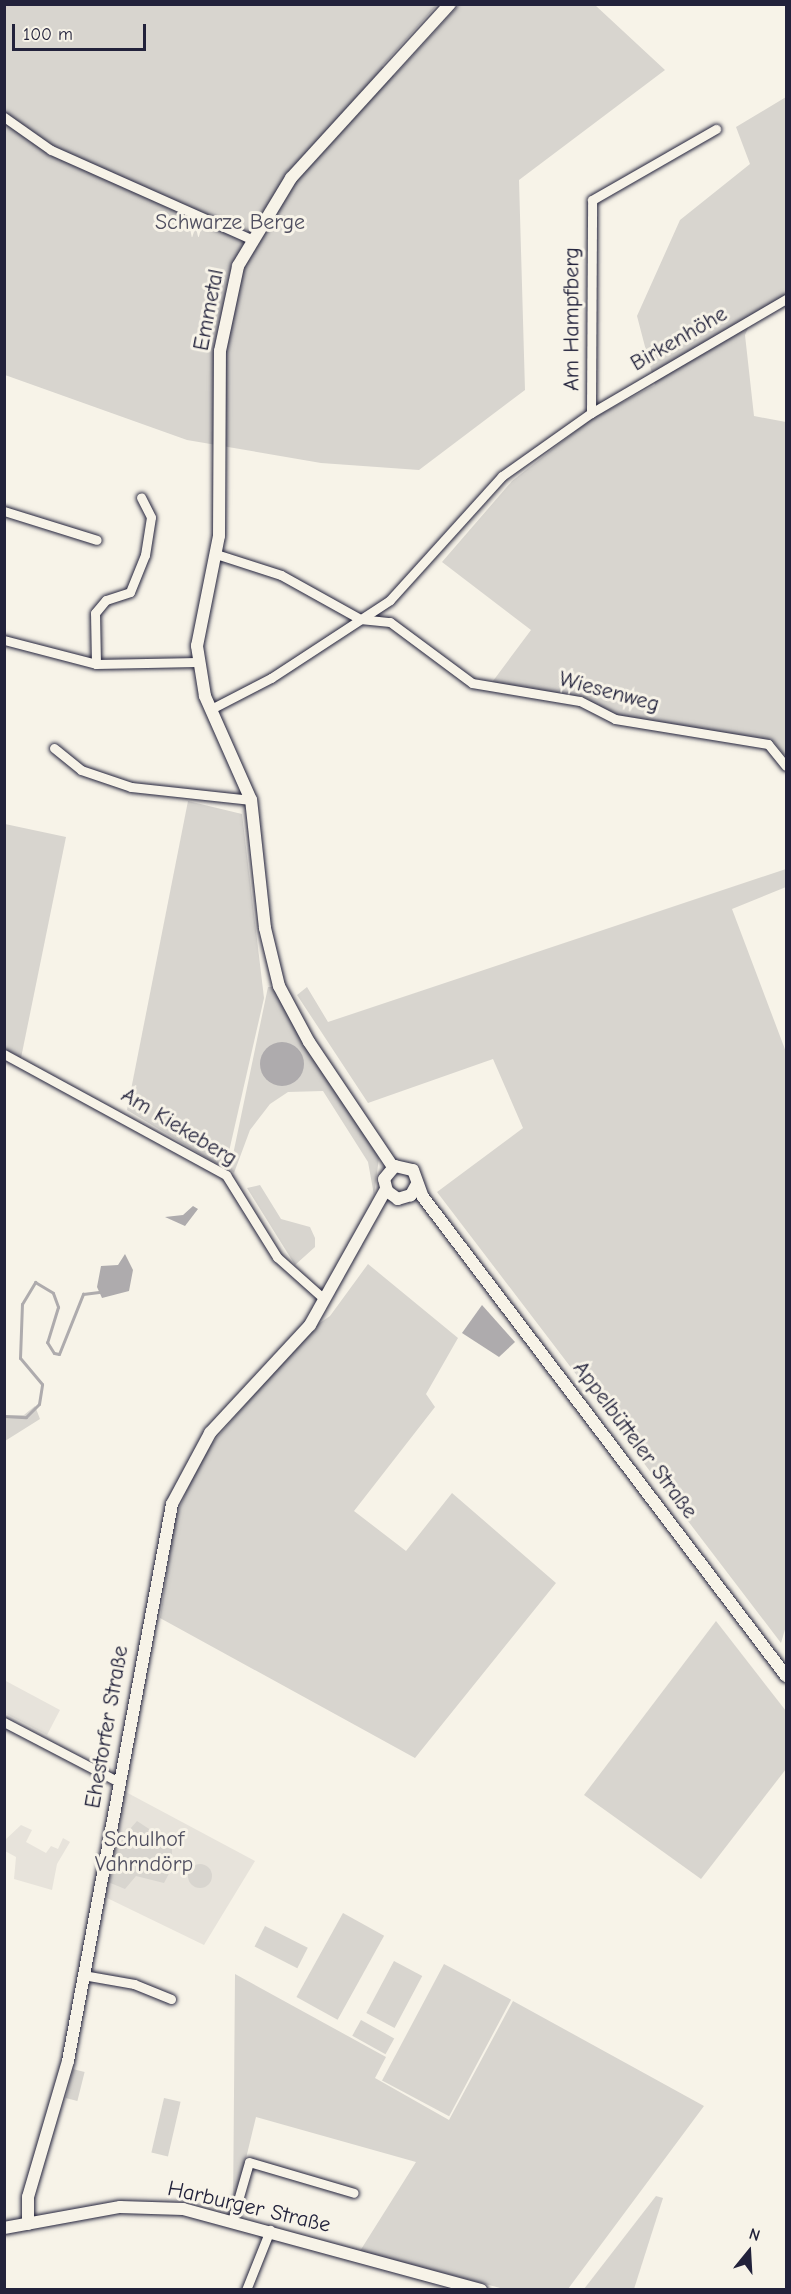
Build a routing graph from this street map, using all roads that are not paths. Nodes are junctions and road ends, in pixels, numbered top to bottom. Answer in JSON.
{"nodes":[{"id":1,"x":450,"y":4,"type":"edge"},
{"id":2,"x":4,"y":117,"type":"edge"},
{"id":3,"x":716,"y":129,"type":"dead end"},
{"id":4,"x":251,"y":239,"type":"junction"},
{"id":5,"x":786,"y":298,"type":"edge"},
{"id":6,"x":591,"y":413,"type":"junction"},
{"id":7,"x":141,"y":497,"type":"dead end"},
{"id":8,"x":4,"y":511,"type":"edge"},
{"id":9,"x":97,"y":540,"type":"dead end"},
{"id":10,"x":216,"y":554,"type":"junction"},
{"id":11,"x":360,"y":619,"type":"junction"},
{"id":12,"x":4,"y":640,"type":"edge"},
{"id":13,"x":197,"y":662,"type":"junction"},
{"id":14,"x":96,"y":664,"type":"junction"},
{"id":15,"x":211,"y":709,"type":"junction"},
{"id":16,"x":54,"y":748,"type":"dead end"},
{"id":17,"x":786,"y":766,"type":"edge"},
{"id":18,"x":251,"y":800,"type":"junction"},
{"id":19,"x":4,"y":1054,"type":"edge"},
{"id":20,"x":393,"y":1167,"type":"junction"},
{"id":21,"x":417,"y":1184,"type":"junction"},
{"id":22,"x":386,"y":1189,"type":"junction"},
{"id":23,"x":401,"y":1198,"type":"junction"},
{"id":24,"x":374,"y":1216,"type":"junction"},
{"id":25,"x":450,"y":1230,"type":"junction"},
{"id":26,"x":323,"y":1298,"type":"junction"},
{"id":27,"x":786,"y":1676,"type":"edge"},
{"id":28,"x":4,"y":1722,"type":"edge"},
{"id":29,"x":119,"y":1782,"type":"junction"},
{"id":30,"x":83,"y":1975,"type":"junction"},
{"id":31,"x":171,"y":1999,"type":"dead end"},
{"id":32,"x":354,"y":2193,"type":"dead end"},
{"id":33,"x":232,"y":2220,"type":"junction"},
{"id":34,"x":28,"y":2224,"type":"junction"},
{"id":35,"x":4,"y":2228,"type":"edge"},
{"id":36,"x":270,"y":2230,"type":"junction"},
{"id":37,"x":246,"y":2289,"type":"edge"},
{"id":38,"x":481,"y":2289,"type":"edge"}],
"edges":[{"from":1,"to":4,"type":"main road","name":"Emmetal"},
{"from":2,"to":4,"type":"street"},
{"from":3,"to":6,"type":"street","name":"Am Hampfberg"},
{"from":4,"to":10,"type":"main road","name":"Emmetal"},
{"from":5,"to":6,"type":"street","name":"Birkenhöhe"},
{"from":6,"to":11,"type":"street","name":"Am Hampfberg"},
{"from":7,"to":14,"type":"street"},
{"from":8,"to":9,"type":"street"},
{"from":10,"to":11,"type":"street"},
{"from":10,"to":13,"type":"main road","name":"Emmetal"},
{"from":11,"to":15,"type":"street","name":"Am Hampfberg"},
{"from":11,"to":17,"type":"street","name":"Wiesenweg"},
{"from":12,"to":14,"type":"street"},
{"from":13,"to":14,"type":"street"},
{"from":13,"to":15,"type":"main road"},
{"from":15,"to":18,"type":"main road"},
{"from":16,"to":18,"type":"street"},
{"from":18,"to":20,"type":"main road"},
{"from":19,"to":26,"type":"street","name":"Am Kiekeberg"},
{"from":20,"to":21,"type":"main road"},
{"from":20,"to":22,"type":"main road"},
{"from":21,"to":23,"type":"main road"},
{"from":21,"to":25,"type":"main road","name":"Appelbütteler Straße"},
{"from":22,"to":23,"type":"main road"},
{"from":22,"to":24,"type":"main road","name":"Ehestorfer Straße"},
{"from":23,"to":24,"type":"main road","name":"Ehestorfer Straße"},
{"from":23,"to":25,"type":"main road","name":"Appelbütteler Straße"},
{"from":24,"to":26,"type":"main road","name":"Ehestorfer Straße"},
{"from":25,"to":27,"type":"main road","name":"Appelbütteler Straße"},
{"from":26,"to":29,"type":"main road","name":"Ehestorfer Straße"},
{"from":28,"to":29,"type":"street"},
{"from":29,"to":30,"type":"main road","name":"Ehestorfer Straße"},
{"from":30,"to":31,"type":"street"},
{"from":30,"to":34,"type":"main road","name":"Ehestorfer Straße"},
{"from":32,"to":33,"type":"street"},
{"from":33,"to":34,"type":"main road","name":"Harburger Straße"},
{"from":33,"to":36,"type":"main road","name":"Harburger Straße"},
{"from":34,"to":35,"type":"main road","name":"Harburger Straße"},
{"from":36,"to":37,"type":"street"},
{"from":36,"to":38,"type":"main road","name":"Harburger Straße"}]}
